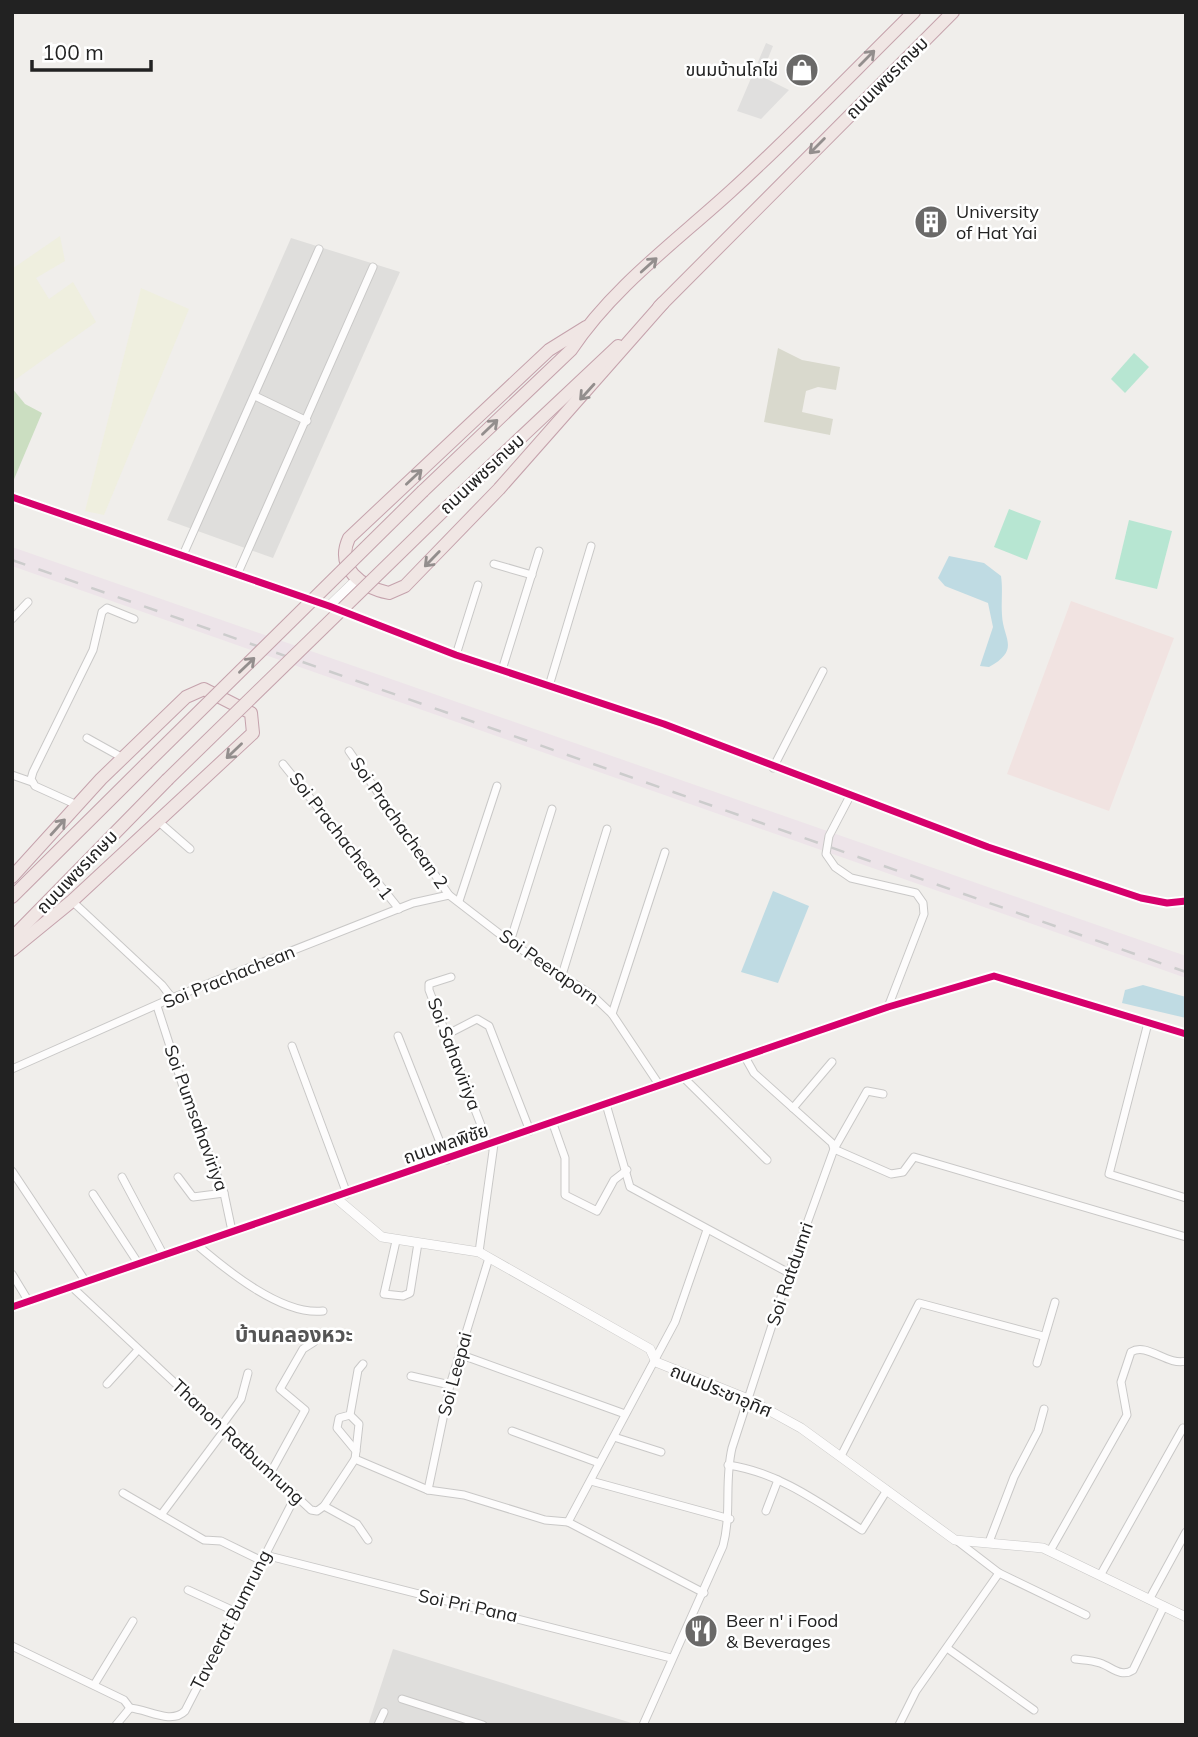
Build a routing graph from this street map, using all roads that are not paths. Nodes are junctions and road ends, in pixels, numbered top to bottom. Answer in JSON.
{"nodes":[{"id":1,"x":914,"y":12,"type":"edge"},
{"id":2,"x":953,"y":12,"type":"edge"},
{"id":3,"x":319,"y":249,"type":"dead end"},
{"id":4,"x":373,"y":267,"type":"dead end"},
{"id":5,"x":663,"y":303,"type":"junction"},
{"id":6,"x":586,"y":327,"type":"junction"},
{"id":7,"x":255,"y":396,"type":"junction"},
{"id":8,"x":307,"y":421,"type":"junction"},
{"id":9,"x":12,"y":497,"type":"edge"},
{"id":10,"x":591,"y":546,"type":"dead end"},
{"id":11,"x":539,"y":551,"type":"dead end"},
{"id":12,"x":183,"y":555,"type":"junction"},
{"id":13,"x":494,"y":564,"type":"dead end"},
{"id":14,"x":237,"y":575,"type":"junction"},
{"id":15,"x":532,"y":575,"type":"junction"},
{"id":16,"x":357,"y":579,"type":"junction"},
{"id":17,"x":478,"y":585,"type":"dead end"},
{"id":18,"x":28,"y":602,"type":"dead end"},
{"id":19,"x":329,"y":606,"type":"junction"},
{"id":20,"x":12,"y":619,"type":"edge"},
{"id":21,"x":134,"y":619,"type":"dead end"},
{"id":22,"x":456,"y":655,"type":"junction"},
{"id":23,"x":502,"y":670,"type":"junction"},
{"id":24,"x":823,"y":671,"type":"dead end"},
{"id":25,"x":549,"y":686,"type":"junction"},
{"id":26,"x":87,"y":738,"type":"dead end"},
{"id":27,"x":349,"y":751,"type":"dead end"},
{"id":28,"x":123,"y":758,"type":"junction"},
{"id":29,"x":283,"y":764,"type":"dead end"},
{"id":30,"x":774,"y":768,"type":"junction"},
{"id":31,"x":12,"y":775,"type":"edge"},
{"id":32,"x":32,"y":782,"type":"junction"},
{"id":33,"x":497,"y":786,"type":"dead end"},
{"id":34,"x":850,"y":796,"type":"junction"},
{"id":35,"x":77,"y":806,"type":"junction"},
{"id":36,"x":552,"y":809,"type":"dead end"},
{"id":37,"x":159,"y":822,"type":"junction"},
{"id":38,"x":607,"y":829,"type":"dead end"},
{"id":39,"x":190,"y":849,"type":"dead end"},
{"id":40,"x":664,"y":852,"type":"dead end"},
{"id":41,"x":12,"y":877,"type":"edge"},
{"id":42,"x":449,"y":895,"type":"junction"},
{"id":43,"x":12,"y":897,"type":"edge"},
{"id":44,"x":72,"y":901,"type":"junction"},
{"id":45,"x":459,"y":901,"type":"junction"},
{"id":46,"x":1186,"y":901,"type":"edge"},
{"id":47,"x":399,"y":909,"type":"junction"},
{"id":48,"x":12,"y":938,"type":"edge"},
{"id":49,"x":510,"y":942,"type":"junction"},
{"id":50,"x":12,"y":953,"type":"edge"},
{"id":51,"x":562,"y":975,"type":"junction"},
{"id":52,"x":451,"y":977,"type":"dead end"},
{"id":53,"x":172,"y":998,"type":"junction"},
{"id":54,"x":157,"y":1006,"type":"junction"},
{"id":55,"x":888,"y":1007,"type":"junction"},
{"id":56,"x":612,"y":1014,"type":"junction"},
{"id":57,"x":1148,"y":1023,"type":"junction"},
{"id":58,"x":1186,"y":1034,"type":"edge"},
{"id":59,"x":446,"y":1035,"type":"junction"},
{"id":60,"x":398,"y":1036,"type":"dead end"},
{"id":61,"x":292,"y":1046,"type":"dead end"},
{"id":62,"x":745,"y":1057,"type":"junction"},
{"id":63,"x":832,"y":1062,"type":"dead end"},
{"id":64,"x":12,"y":1069,"type":"edge"},
{"id":65,"x":684,"y":1078,"type":"junction"},
{"id":66,"x":660,"y":1086,"type":"junction"},
{"id":67,"x":883,"y":1094,"type":"dead end"},
{"id":68,"x":606,"y":1104,"type":"junction"},
{"id":69,"x":793,"y":1108,"type":"junction"},
{"id":70,"x":553,"y":1124,"type":"junction"},
{"id":71,"x":530,"y":1131,"type":"junction"},
{"id":72,"x":491,"y":1145,"type":"junction"},
{"id":73,"x":834,"y":1149,"type":"junction"},
{"id":74,"x":447,"y":1160,"type":"junction"},
{"id":75,"x":767,"y":1160,"type":"dead end"},
{"id":76,"x":626,"y":1170,"type":"junction"},
{"id":77,"x":12,"y":1171,"type":"edge"},
{"id":78,"x":122,"y":1177,"type":"dead end"},
{"id":79,"x":178,"y":1177,"type":"dead end"},
{"id":80,"x":224,"y":1193,"type":"junction"},
{"id":81,"x":93,"y":1194,"type":"dead end"},
{"id":82,"x":347,"y":1194,"type":"junction"},
{"id":83,"x":336,"y":1198,"type":"junction"},
{"id":84,"x":1186,"y":1198,"type":"edge"},
{"id":85,"x":706,"y":1230,"type":"junction"},
{"id":86,"x":232,"y":1231,"type":"junction"},
{"id":87,"x":1186,"y":1237,"type":"edge"},
{"id":88,"x":396,"y":1241,"type":"junction"},
{"id":89,"x":418,"y":1243,"type":"junction"},
{"id":90,"x":196,"y":1244,"type":"junction"},
{"id":91,"x":479,"y":1252,"type":"junction"},
{"id":92,"x":164,"y":1255,"type":"junction"},
{"id":93,"x":489,"y":1258,"type":"junction"},
{"id":94,"x":138,"y":1263,"type":"junction"},
{"id":95,"x":789,"y":1273,"type":"junction"},
{"id":96,"x":12,"y":1274,"type":"edge"},
{"id":97,"x":86,"y":1282,"type":"junction"},
{"id":98,"x":72,"y":1287,"type":"junction"},
{"id":99,"x":29,"y":1302,"type":"junction"},
{"id":100,"x":1055,"y":1302,"type":"dead end"},
{"id":101,"x":12,"y":1307,"type":"edge"},
{"id":102,"x":323,"y":1311,"type":"dead end"},
{"id":103,"x":1043,"y":1336,"type":"junction"},
{"id":104,"x":314,"y":1342,"type":"dead end"},
{"id":105,"x":137,"y":1350,"type":"junction"},
{"id":106,"x":459,"y":1354,"type":"junction"},
{"id":107,"x":1186,"y":1361,"type":"edge"},
{"id":108,"x":656,"y":1362,"type":"junction"},
{"id":109,"x":1037,"y":1363,"type":"dead end"},
{"id":110,"x":363,"y":1364,"type":"dead end"},
{"id":111,"x":248,"y":1373,"type":"dead end"},
{"id":112,"x":411,"y":1376,"type":"dead end"},
{"id":113,"x":107,"y":1384,"type":"dead end"},
{"id":114,"x":450,"y":1385,"type":"junction"},
{"id":115,"x":748,"y":1398,"type":"junction"},
{"id":116,"x":1044,"y":1409,"type":"dead end"},
{"id":117,"x":625,"y":1414,"type":"junction"},
{"id":118,"x":350,"y":1415,"type":"junction"},
{"id":119,"x":224,"y":1426,"type":"junction"},
{"id":120,"x":1183,"y":1428,"type":"dead end"},
{"id":121,"x":512,"y":1432,"type":"dead end"},
{"id":122,"x":614,"y":1437,"type":"junction"},
{"id":123,"x":661,"y":1452,"type":"dead end"},
{"id":124,"x":355,"y":1455,"type":"junction"},
{"id":125,"x":841,"y":1456,"type":"junction"},
{"id":126,"x":599,"y":1463,"type":"junction"},
{"id":127,"x":728,"y":1465,"type":"junction"},
{"id":128,"x":271,"y":1472,"type":"junction"},
{"id":129,"x":778,"y":1480,"type":"junction"},
{"id":130,"x":591,"y":1481,"type":"junction"},
{"id":131,"x":428,"y":1490,"type":"junction"},
{"id":132,"x":887,"y":1490,"type":"junction"},
{"id":133,"x":122,"y":1493,"type":"dead end"},
{"id":134,"x":296,"y":1495,"type":"junction"},
{"id":135,"x":324,"y":1506,"type":"junction"},
{"id":136,"x":766,"y":1511,"type":"dead end"},
{"id":137,"x":161,"y":1515,"type":"junction"},
{"id":138,"x":730,"y":1519,"type":"junction"},
{"id":139,"x":568,"y":1522,"type":"junction"},
{"id":140,"x":1186,"y":1532,"type":"edge"},
{"id":141,"x":368,"y":1540,"type":"dead end"},
{"id":142,"x":955,"y":1540,"type":"junction"},
{"id":143,"x":989,"y":1542,"type":"junction"},
{"id":144,"x":1050,"y":1551,"type":"junction"},
{"id":145,"x":263,"y":1558,"type":"junction"},
{"id":146,"x":999,"y":1573,"type":"junction"},
{"id":147,"x":1101,"y":1574,"type":"junction"},
{"id":148,"x":188,"y":1590,"type":"dead end"},
{"id":149,"x":704,"y":1593,"type":"junction"},
{"id":150,"x":1150,"y":1598,"type":"junction"},
{"id":151,"x":1164,"y":1606,"type":"junction"},
{"id":152,"x":234,"y":1611,"type":"junction"},
{"id":153,"x":1086,"y":1615,"type":"dead end"},
{"id":154,"x":1186,"y":1617,"type":"edge"},
{"id":155,"x":133,"y":1621,"type":"dead end"},
{"id":156,"x":13,"y":1648,"type":"edge"},
{"id":157,"x":947,"y":1648,"type":"junction"},
{"id":158,"x":671,"y":1657,"type":"junction"},
{"id":159,"x":1075,"y":1659,"type":"dead end"},
{"id":160,"x":94,"y":1685,"type":"junction"},
{"id":161,"x":402,"y":1699,"type":"dead end"},
{"id":162,"x":130,"y":1708,"type":"junction"},
{"id":163,"x":1034,"y":1710,"type":"dead end"},
{"id":164,"x":384,"y":1712,"type":"dead end"},
{"id":165,"x":645,"y":1724,"type":"edge"},
{"id":166,"x":116,"y":1725,"type":"edge"},
{"id":167,"x":378,"y":1725,"type":"edge"},
{"id":168,"x":482,"y":1725,"type":"edge"},
{"id":169,"x":900,"y":1725,"type":"edge"}],
"edges":[{"from":6,"to":1,"type":"highway","name":"ถนนเพชรเกษม","one_way":true},
{"from":2,"to":5,"type":"highway","name":"ถนนเพชรเกษม","one_way":true},
{"from":3,"to":7,"type":"street"},
{"from":4,"to":8,"type":"street"},
{"from":5,"to":16,"type":"highway","one_way":true},
{"from":5,"to":48,"type":"highway","name":"ถนนเพชรเกษม","bridge":true},
{"from":16,"to":6,"type":"highway","one_way":true},
{"from":43,"to":6,"type":"highway","name":"ถนนเพชรเกษม","one_way":true,"bridge":true},
{"from":7,"to":8,"type":"street"},
{"from":7,"to":12,"type":"street"},
{"from":8,"to":14,"type":"street"},
{"from":9,"to":12,"type":"street"},
{"from":10,"to":25,"type":"street"},
{"from":11,"to":15,"type":"street"},
{"from":12,"to":14,"type":"street"},
{"from":13,"to":15,"type":"street"},
{"from":14,"to":19,"type":"street"},
{"from":15,"to":23,"type":"street"},
{"from":16,"to":19,"type":"street"},
{"from":17,"to":22,"type":"street"},
{"from":18,"to":20,"type":"street"},
{"from":19,"to":22,"type":"street"},
{"from":21,"to":32,"type":"street"},
{"from":22,"to":23,"type":"street"},
{"from":23,"to":25,"type":"street"},
{"from":24,"to":30,"type":"street"},
{"from":25,"to":30,"type":"street"},
{"from":26,"to":28,"type":"street"},
{"from":27,"to":42,"type":"street","name":"Soi Prachachean 2"},
{"from":28,"to":35,"type":"highway"},
{"from":28,"to":37,"type":"highway","one_way":true},
{"from":29,"to":47,"type":"street","name":"Soi Prachachean 1"},
{"from":30,"to":34,"type":"street"},
{"from":31,"to":32,"type":"street"},
{"from":32,"to":35,"type":"street"},
{"from":33,"to":45,"type":"street"},
{"from":34,"to":46,"type":"street"},
{"from":34,"to":55,"type":"street"},
{"from":41,"to":35,"type":"highway","one_way":true},
{"from":36,"to":49,"type":"street"},
{"from":37,"to":39,"type":"street"},
{"from":37,"to":44,"type":"highway"},
{"from":38,"to":51,"type":"street"},
{"from":40,"to":56,"type":"street"},
{"from":42,"to":45,"type":"street","name":"Soi Peeraporn"},
{"from":42,"to":47,"type":"street","name":"Soi Prachachean"},
{"from":44,"to":50,"type":"highway"},
{"from":44,"to":53,"type":"street"},
{"from":45,"to":49,"type":"street","name":"Soi Peeraporn"},
{"from":47,"to":53,"type":"street","name":"Soi Prachachean"},
{"from":49,"to":51,"type":"street","name":"Soi Peeraporn"},
{"from":51,"to":56,"type":"street","name":"Soi Peeraporn"},
{"from":52,"to":59,"type":"street","name":"Soi Sahaviriya"},
{"from":53,"to":54,"type":"street","name":"Soi Prachachean"},
{"from":54,"to":64,"type":"street","name":"Soi Prachachean"},
{"from":54,"to":80,"type":"street","name":"Soi Pumsahaviriya"},
{"from":55,"to":57,"type":"street"},
{"from":55,"to":62,"type":"street","name":"ถนนพลพิชัย"},
{"from":56,"to":66,"type":"street","name":"Soi Peeraporn"},
{"from":57,"to":58,"type":"street"},
{"from":57,"to":84,"type":"street"},
{"from":59,"to":71,"type":"street"},
{"from":59,"to":72,"type":"street","name":"Soi Sahaviriya"},
{"from":60,"to":74,"type":"street"},
{"from":61,"to":82,"type":"street"},
{"from":62,"to":65,"type":"street","name":"ถนนพลพิชัย"},
{"from":62,"to":69,"type":"street"},
{"from":63,"to":69,"type":"street"},
{"from":65,"to":66,"type":"street","name":"ถนนพลพิชัย"},
{"from":65,"to":75,"type":"street"},
{"from":66,"to":68,"type":"street","name":"ถนนพลพิชัย"},
{"from":67,"to":73,"type":"street","name":"Soi Ratdumri"},
{"from":68,"to":70,"type":"street","name":"ถนนพลพิชัย"},
{"from":68,"to":76,"type":"street"},
{"from":69,"to":73,"type":"street"},
{"from":70,"to":71,"type":"street","name":"ถนนพลพิชัย"},
{"from":70,"to":76,"type":"street"},
{"from":71,"to":72,"type":"street","name":"ถนนพลพิชัย"},
{"from":72,"to":74,"type":"street","name":"ถนนพลพิชัย"},
{"from":72,"to":91,"type":"street"},
{"from":73,"to":87,"type":"street"},
{"from":73,"to":95,"type":"street","name":"Soi Ratdumri"},
{"from":74,"to":82,"type":"street","name":"ถนนพลพิชัย"},
{"from":76,"to":85,"type":"street"},
{"from":77,"to":97,"type":"street"},
{"from":78,"to":92,"type":"street"},
{"from":79,"to":80,"type":"street"},
{"from":80,"to":86,"type":"street","name":"Soi Pumsahaviriya"},
{"from":81,"to":94,"type":"street"},
{"from":82,"to":83,"type":"street","name":"ถนนพลพิชัย"},
{"from":83,"to":86,"type":"street","name":"ถนนพลพิชัย"},
{"from":83,"to":88,"type":"street","name":"ถนนประชาอุทิศ"},
{"from":85,"to":95,"type":"street"},
{"from":85,"to":108,"type":"street"},
{"from":86,"to":90,"type":"street","name":"ถนนพลพิชัย"},
{"from":88,"to":89,"type":"street","name":"ถนนประชาอุทิศ"},
{"from":88,"to":89,"type":"street"},
{"from":89,"to":91,"type":"street","name":"ถนนประชาอุทิศ"},
{"from":90,"to":92,"type":"street","name":"ถนนพลพิชัย"},
{"from":90,"to":102,"type":"street"},
{"from":91,"to":93,"type":"street","name":"ถนนประชาอุทิศ"},
{"from":92,"to":94,"type":"street","name":"ถนนพลพิชัย"},
{"from":93,"to":106,"type":"street","name":"Soi Leepai"},
{"from":93,"to":108,"type":"street","name":"ถนนประชาอุทิศ"},
{"from":94,"to":97,"type":"street","name":"ถนนพลพิชัย"},
{"from":95,"to":115,"type":"street","name":"Soi Ratdumri"},
{"from":96,"to":99,"type":"street"},
{"from":97,"to":98,"type":"street","name":"ถนนพลพิชัย"},
{"from":98,"to":99,"type":"street","name":"ถนนพลพิชัย"},
{"from":98,"to":105,"type":"street","name":"Thanon Ratbumrung"},
{"from":99,"to":101,"type":"street","name":"ถนนพลพิชัย"},
{"from":100,"to":103,"type":"street"},
{"from":103,"to":109,"type":"street"},
{"from":103,"to":125,"type":"street"},
{"from":104,"to":128,"type":"street"},
{"from":105,"to":113,"type":"street"},
{"from":105,"to":119,"type":"street","name":"Thanon Ratbumrung"},
{"from":106,"to":114,"type":"street","name":"Soi Leepai"},
{"from":106,"to":117,"type":"street"},
{"from":107,"to":144,"type":"street"},
{"from":108,"to":115,"type":"street","name":"ถนนประชาอุทิศ"},
{"from":108,"to":117,"type":"street"},
{"from":110,"to":118,"type":"street"},
{"from":111,"to":119,"type":"street"},
{"from":112,"to":114,"type":"street"},
{"from":114,"to":131,"type":"street","name":"Soi Leepai"},
{"from":115,"to":125,"type":"street","name":"ถนนประชาอุทิศ"},
{"from":115,"to":127,"type":"street","name":"Soi Ratdumri"},
{"from":116,"to":143,"type":"street"},
{"from":117,"to":122,"type":"street"},
{"from":118,"to":124,"type":"street"},
{"from":118,"to":124,"type":"street"},
{"from":119,"to":128,"type":"street","name":"Thanon Ratbumrung"},
{"from":119,"to":137,"type":"street"},
{"from":120,"to":147,"type":"street"},
{"from":121,"to":126,"type":"street"},
{"from":122,"to":123,"type":"street"},
{"from":122,"to":126,"type":"street"},
{"from":124,"to":131,"type":"street"},
{"from":124,"to":135,"type":"street","name":"Thanon Ratbumrung"},
{"from":125,"to":132,"type":"street","name":"ถนนประชาอุทิศ"},
{"from":126,"to":130,"type":"street"},
{"from":127,"to":129,"type":"street"},
{"from":127,"to":138,"type":"street","name":"Soi Ratdumri"},
{"from":128,"to":134,"type":"street","name":"Thanon Ratbumrung"},
{"from":129,"to":132,"type":"street"},
{"from":129,"to":136,"type":"street"},
{"from":130,"to":138,"type":"street"},
{"from":130,"to":139,"type":"street"},
{"from":131,"to":139,"type":"street"},
{"from":132,"to":142,"type":"street","name":"ถนนประชาอุทิศ"},
{"from":133,"to":137,"type":"street","name":"Soi Pri Pana"},
{"from":134,"to":135,"type":"street","name":"Thanon Ratbumrung"},
{"from":134,"to":145,"type":"street","name":"Taveerat Bumrung"},
{"from":135,"to":141,"type":"street"},
{"from":137,"to":145,"type":"street","name":"Soi Pri Pana"},
{"from":138,"to":149,"type":"street","name":"Soi Ratdumri"},
{"from":139,"to":149,"type":"street"},
{"from":140,"to":150,"type":"street"},
{"from":142,"to":143,"type":"street"},
{"from":142,"to":146,"type":"street"},
{"from":143,"to":144,"type":"street"},
{"from":144,"to":147,"type":"street"},
{"from":145,"to":152,"type":"street","name":"Taveerat Bumrung"},
{"from":145,"to":158,"type":"street","name":"Soi Pri Pana"},
{"from":146,"to":153,"type":"street"},
{"from":146,"to":157,"type":"street"},
{"from":147,"to":150,"type":"street"},
{"from":148,"to":152,"type":"street"},
{"from":149,"to":158,"type":"street","name":"Soi Ratdumri"},
{"from":150,"to":151,"type":"street"},
{"from":151,"to":154,"type":"street"},
{"from":151,"to":159,"type":"street"},
{"from":152,"to":162,"type":"street","name":"Taveerat Bumrung"},
{"from":155,"to":160,"type":"street"},
{"from":156,"to":160,"type":"street"},
{"from":157,"to":163,"type":"street"},
{"from":157,"to":169,"type":"street"},
{"from":158,"to":165,"type":"street","name":"Soi Ratdumri"},
{"from":160,"to":162,"type":"street"},
{"from":161,"to":168,"type":"street"},
{"from":162,"to":166,"type":"street"},
{"from":164,"to":167,"type":"street"}]}
